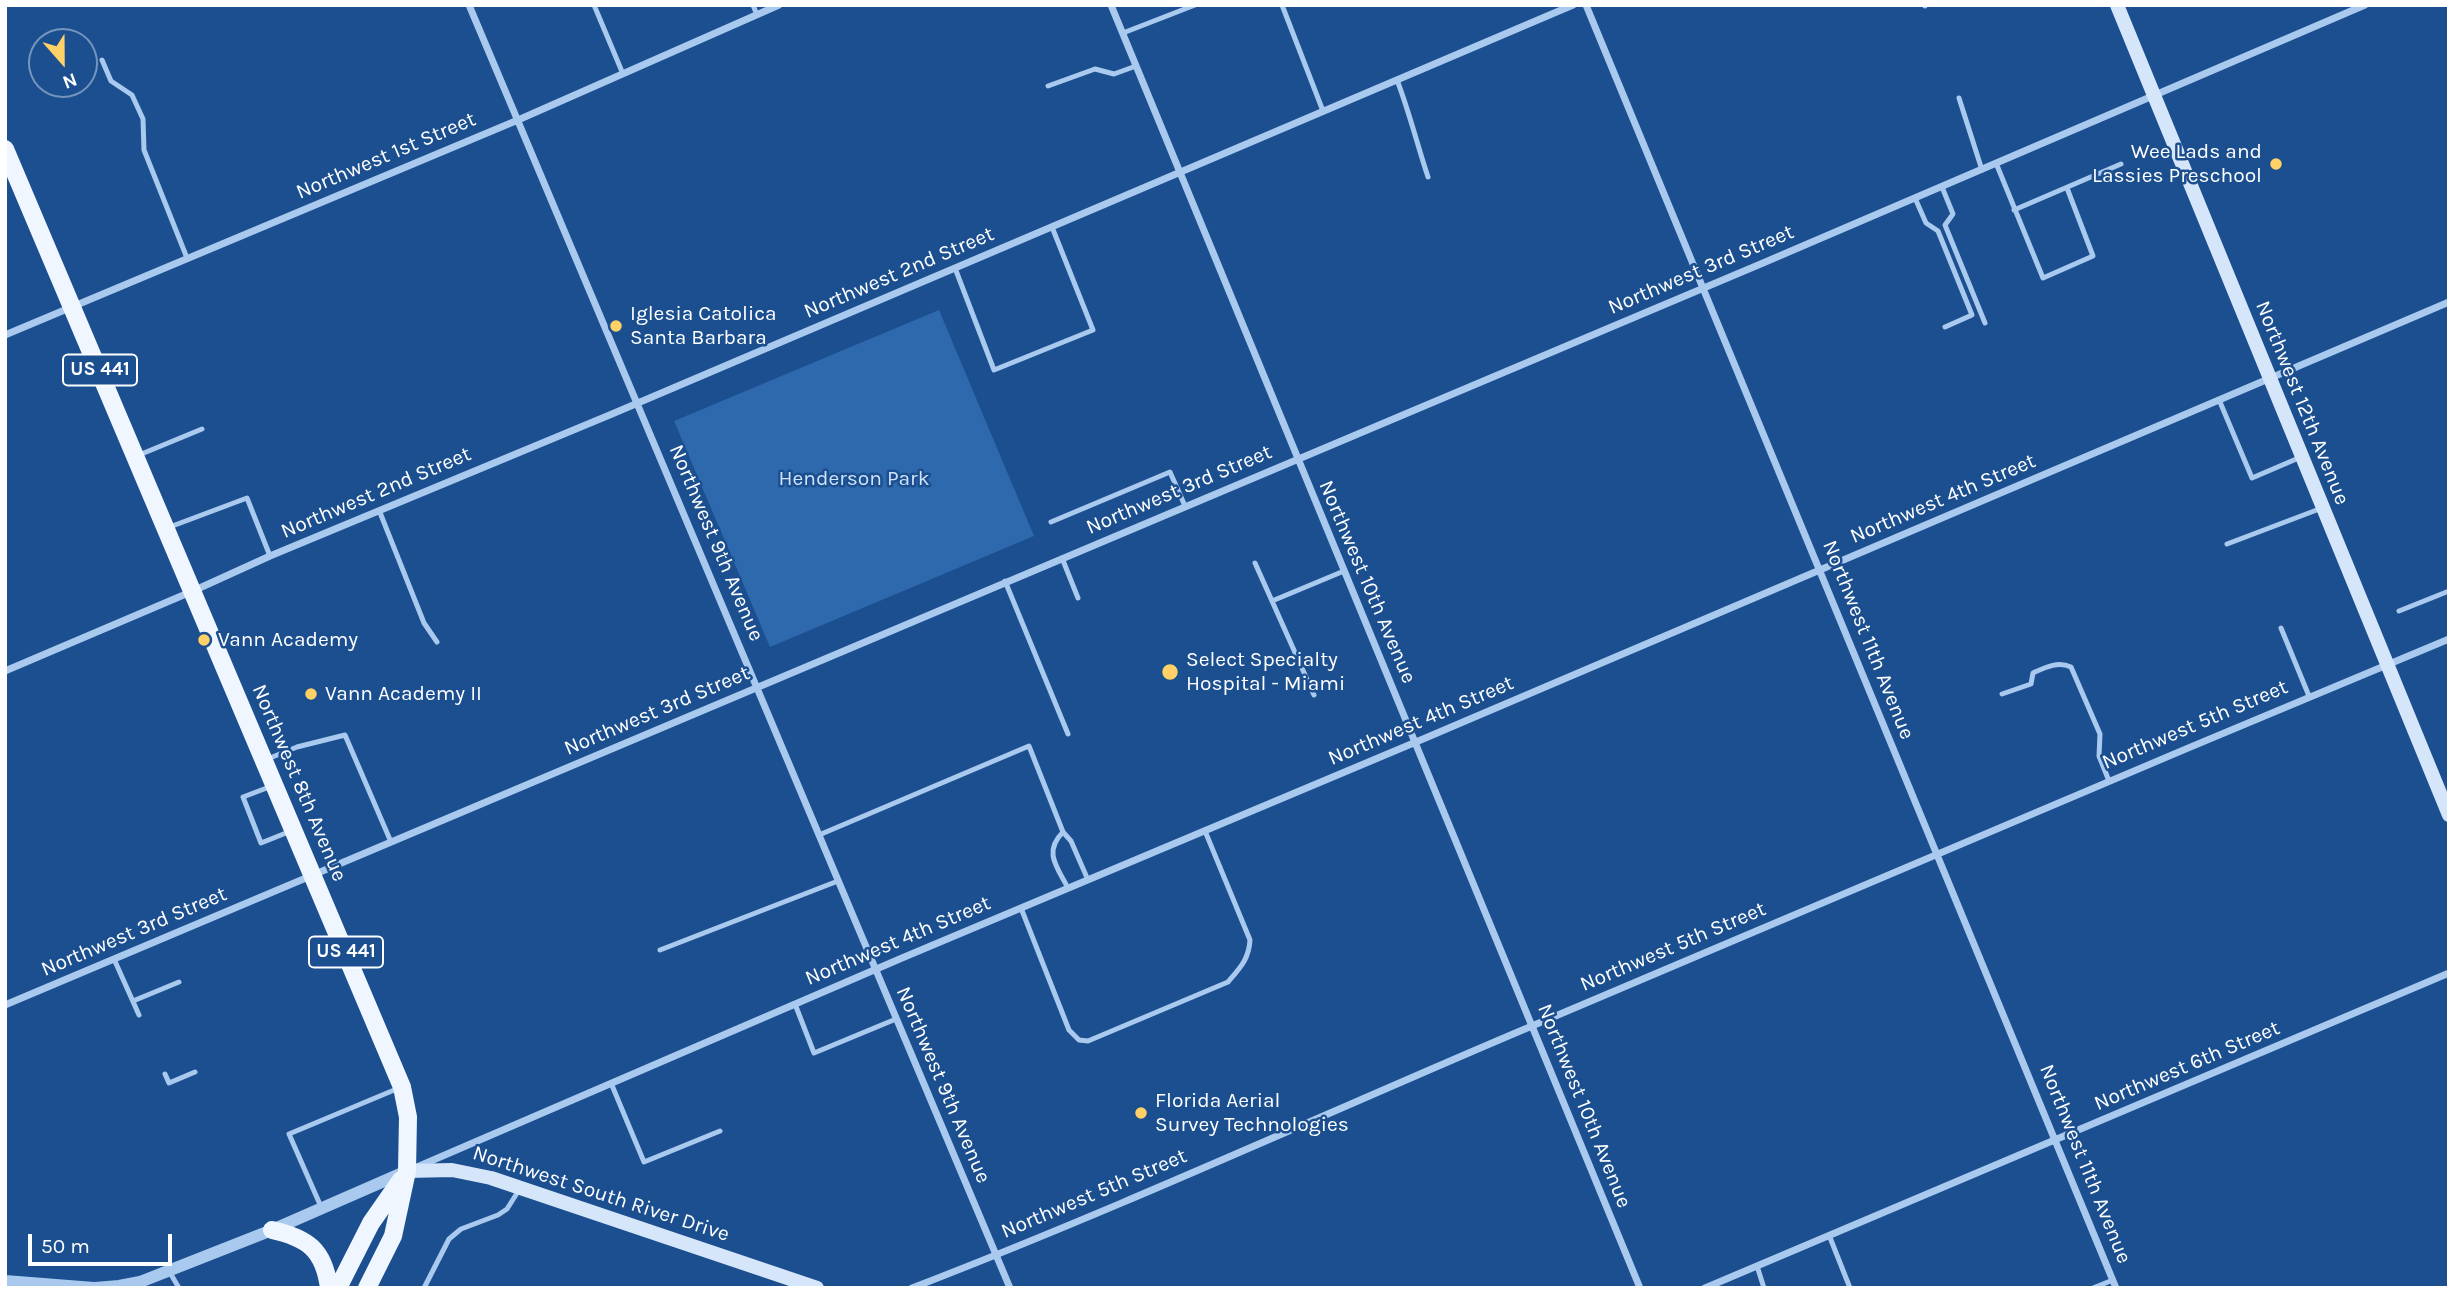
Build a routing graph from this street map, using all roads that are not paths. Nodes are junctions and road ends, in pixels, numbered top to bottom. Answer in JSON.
{"nodes":[{"id":1,"x":469,"y":5,"type":"edge"},
{"id":2,"x":594,"y":5,"type":"edge"},
{"id":3,"x":753,"y":5,"type":"edge"},
{"id":4,"x":779,"y":5,"type":"edge"},
{"id":5,"x":1111,"y":5,"type":"edge"},
{"id":6,"x":1195,"y":5,"type":"edge"},
{"id":7,"x":1282,"y":5,"type":"edge"},
{"id":8,"x":1573,"y":5,"type":"edge"},
{"id":9,"x":1586,"y":5,"type":"edge"},
{"id":10,"x":2117,"y":5,"type":"edge"},
{"id":11,"x":2365,"y":5,"type":"edge"},
{"id":12,"x":757,"y":15,"type":"junction"},
{"id":13,"x":1123,"y":33,"type":"junction"},
{"id":14,"x":102,"y":60,"type":"dead end"},
{"id":15,"x":1136,"y":66,"type":"junction"},
{"id":16,"x":623,"y":74,"type":"junction"},
{"id":17,"x":1396,"y":79,"type":"junction"},
{"id":18,"x":1048,"y":86,"type":"dead end"},
{"id":19,"x":2154,"y":95,"type":"junction"},
{"id":20,"x":1959,"y":98,"type":"dead end"},
{"id":21,"x":1323,"y":111,"type":"junction"},
{"id":22,"x":518,"y":120,"type":"junction"},
{"id":23,"x":5,"y":149,"type":"edge"},
{"id":24,"x":1996,"y":163,"type":"junction"},
{"id":25,"x":2121,"y":164,"type":"dead end"},
{"id":26,"x":1982,"y":170,"type":"junction"},
{"id":27,"x":1180,"y":173,"type":"junction"},
{"id":28,"x":1428,"y":177,"type":"dead end"},
{"id":29,"x":1942,"y":187,"type":"junction"},
{"id":30,"x":2067,"y":188,"type":"junction"},
{"id":31,"x":1915,"y":198,"type":"junction"},
{"id":32,"x":2014,"y":210,"type":"junction"},
{"id":33,"x":1052,"y":227,"type":"junction"},
{"id":34,"x":187,"y":258,"type":"junction"},
{"id":35,"x":955,"y":268,"type":"junction"},
{"id":36,"x":1702,"y":288,"type":"junction"},
{"id":37,"x":2449,"y":303,"type":"edge"},
{"id":38,"x":72,"y":306,"type":"junction"},
{"id":39,"x":1985,"y":323,"type":"dead end"},
{"id":40,"x":1945,"y":327,"type":"dead end"},
{"id":41,"x":5,"y":335,"type":"edge"},
{"id":42,"x":2269,"y":379,"type":"junction"},
{"id":43,"x":2220,"y":401,"type":"junction"},
{"id":44,"x":638,"y":403,"type":"junction"},
{"id":45,"x":202,"y":429,"type":"dead end"},
{"id":46,"x":136,"y":456,"type":"junction"},
{"id":47,"x":2302,"y":457,"type":"junction"},
{"id":48,"x":1297,"y":459,"type":"junction"},
{"id":49,"x":1185,"y":506,"type":"junction"},
{"id":50,"x":2322,"y":508,"type":"junction"},
{"id":51,"x":379,"y":510,"type":"junction"},
{"id":52,"x":1051,"y":522,"type":"dead end"},
{"id":53,"x":166,"y":528,"type":"junction"},
{"id":54,"x":2227,"y":544,"type":"dead end"},
{"id":55,"x":270,"y":556,"type":"junction"},
{"id":56,"x":1062,"y":558,"type":"junction"},
{"id":57,"x":1255,"y":563,"type":"dead end"},
{"id":58,"x":1344,"y":570,"type":"junction"},
{"id":59,"x":1820,"y":570,"type":"junction"},
{"id":60,"x":1005,"y":581,"type":"junction"},
{"id":61,"x":193,"y":591,"type":"junction"},
{"id":62,"x":2449,"y":591,"type":"edge"},
{"id":63,"x":1078,"y":598,"type":"dead end"},
{"id":64,"x":1272,"y":601,"type":"junction"},
{"id":65,"x":2399,"y":611,"type":"dead end"},
{"id":66,"x":2281,"y":628,"type":"dead end"},
{"id":67,"x":2449,"y":639,"type":"edge"},
{"id":68,"x":437,"y":642,"type":"dead end"},
{"id":69,"x":2387,"y":665,"type":"junction"},
{"id":70,"x":5,"y":671,"type":"edge"},
{"id":71,"x":758,"y":688,"type":"junction"},
{"id":72,"x":2002,"y":694,"type":"dead end"},
{"id":73,"x":1314,"y":695,"type":"dead end"},
{"id":74,"x":2309,"y":696,"type":"junction"},
{"id":75,"x":1068,"y":734,"type":"dead end"},
{"id":76,"x":1416,"y":742,"type":"junction"},
{"id":77,"x":265,"y":760,"type":"junction"},
{"id":78,"x":2109,"y":781,"type":"junction"},
{"id":79,"x":275,"y":785,"type":"junction"},
{"id":80,"x":2449,"y":816,"type":"edge"},
{"id":81,"x":295,"y":830,"type":"junction"},
{"id":82,"x":1205,"y":831,"type":"junction"},
{"id":83,"x":1063,"y":832,"type":"junction"},
{"id":84,"x":819,"y":835,"type":"junction"},
{"id":85,"x":391,"y":842,"type":"junction"},
{"id":86,"x":1937,"y":854,"type":"junction"},
{"id":87,"x":313,"y":875,"type":"junction"},
{"id":88,"x":1088,"y":880,"type":"junction"},
{"id":89,"x":838,"y":881,"type":"junction"},
{"id":90,"x":1068,"y":888,"type":"junction"},
{"id":91,"x":1021,"y":908,"type":"junction"},
{"id":92,"x":660,"y":950,"type":"dead end"},
{"id":93,"x":114,"y":959,"type":"junction"},
{"id":94,"x":876,"y":970,"type":"junction"},
{"id":95,"x":2449,"y":973,"type":"edge"},
{"id":96,"x":179,"y":982,"type":"dead end"},
{"id":97,"x":133,"y":1001,"type":"junction"},
{"id":98,"x":794,"y":1004,"type":"junction"},
{"id":99,"x":5,"y":1005,"type":"edge"},
{"id":100,"x":139,"y":1015,"type":"dead end"},
{"id":101,"x":896,"y":1019,"type":"junction"},
{"id":102,"x":1532,"y":1026,"type":"junction"},
{"id":103,"x":195,"y":1073,"type":"dead end"},
{"id":104,"x":165,"y":1074,"type":"dead end"},
{"id":105,"x":611,"y":1083,"type":"junction"},
{"id":106,"x":402,"y":1087,"type":"junction"},
{"id":107,"x":720,"y":1131,"type":"dead end"},
{"id":108,"x":2057,"y":1140,"type":"junction"},
{"id":109,"x":407,"y":1171,"type":"junction"},
{"id":110,"x":520,"y":1187,"type":"junction"},
{"id":111,"x":321,"y":1209,"type":"junction"},
{"id":112,"x":272,"y":1230,"type":"junction"},
{"id":113,"x":1829,"y":1235,"type":"junction"},
{"id":114,"x":995,"y":1255,"type":"junction"},
{"id":115,"x":1756,"y":1266,"type":"junction"},
{"id":116,"x":169,"y":1271,"type":"junction"},
{"id":117,"x":2113,"y":1279,"type":"junction"},
{"id":118,"x":5,"y":1281,"type":"edge"},
{"id":119,"x":95,"y":1288,"type":"edge"},
{"id":120,"x":179,"y":1288,"type":"edge"},
{"id":121,"x":329,"y":1288,"type":"edge"},
{"id":122,"x":338,"y":1288,"type":"edge"},
{"id":123,"x":367,"y":1288,"type":"edge"},
{"id":124,"x":424,"y":1288,"type":"edge"},
{"id":125,"x":817,"y":1288,"type":"edge"},
{"id":126,"x":912,"y":1288,"type":"edge"},
{"id":127,"x":1010,"y":1288,"type":"edge"},
{"id":128,"x":1640,"y":1288,"type":"edge"},
{"id":129,"x":1705,"y":1288,"type":"edge"},
{"id":130,"x":1765,"y":1288,"type":"edge"},
{"id":131,"x":1850,"y":1288,"type":"edge"},
{"id":132,"x":2093,"y":1288,"type":"edge"},
{"id":133,"x":2116,"y":1288,"type":"edge"}],
"edges":[{"from":1,"to":22,"type":"street","name":"Northwest 9th Avenue"},
{"from":2,"to":16,"type":"lane"},
{"from":3,"to":12,"type":"lane"},
{"from":4,"to":12,"type":"street","name":"Northwest 1st Street"},
{"from":5,"to":13,"type":"street","name":"Northwest 10th Avenue"},
{"from":6,"to":13,"type":"lane"},
{"from":7,"to":21,"type":"lane"},
{"from":8,"to":17,"type":"street","name":"Northwest 2nd Street"},
{"from":9,"to":36,"type":"street","name":"Northwest 11th Avenue"},
{"from":10,"to":19,"type":"main road","name":"Northwest 12th Avenue"},
{"from":11,"to":19,"type":"street","name":"Northwest 3rd Street"},
{"from":12,"to":16,"type":"street","name":"Northwest 1st Street"},
{"from":13,"to":15,"type":"street","name":"Northwest 10th Avenue"},
{"from":14,"to":34,"type":"lane"},
{"from":15,"to":18,"type":"lane"},
{"from":15,"to":27,"type":"street","name":"Northwest 10th Avenue"},
{"from":16,"to":22,"type":"street","name":"Northwest 1st Street"},
{"from":17,"to":21,"type":"street","name":"Northwest 2nd Street"},
{"from":17,"to":28,"type":"lane"},
{"from":19,"to":24,"type":"street","name":"Northwest 3rd Street"},
{"from":19,"to":42,"type":"main road","name":"Northwest 12th Avenue"},
{"from":20,"to":26,"type":"lane"},
{"from":21,"to":27,"type":"street","name":"Northwest 2nd Street"},
{"from":22,"to":34,"type":"street","name":"Northwest 1st Street"},
{"from":22,"to":44,"type":"street","name":"Northwest 9th Avenue"},
{"from":23,"to":38,"type":"main road","name":"Northwest 8th Avenue","number":"US 441"},
{"from":24,"to":26,"type":"street","name":"Northwest 3rd Street"},
{"from":24,"to":32,"type":"lane"},
{"from":25,"to":30,"type":"lane"},
{"from":26,"to":29,"type":"street","name":"Northwest 3rd Street"},
{"from":27,"to":33,"type":"street","name":"Northwest 2nd Street"},
{"from":27,"to":48,"type":"street","name":"Northwest 10th Avenue"},
{"from":29,"to":31,"type":"street","name":"Northwest 3rd Street"},
{"from":29,"to":39,"type":"lane"},
{"from":30,"to":32,"type":"lane"},
{"from":30,"to":32,"type":"lane"},
{"from":31,"to":36,"type":"street","name":"Northwest 3rd Street"},
{"from":31,"to":40,"type":"lane"},
{"from":33,"to":35,"type":"street","name":"Northwest 2nd Street"},
{"from":33,"to":35,"type":"lane"},
{"from":34,"to":38,"type":"street","name":"Northwest 1st Street"},
{"from":35,"to":44,"type":"street","name":"Northwest 2nd Street"},
{"from":36,"to":48,"type":"street","name":"Northwest 3rd Street"},
{"from":36,"to":59,"type":"street","name":"Northwest 11th Avenue"},
{"from":37,"to":42,"type":"street","name":"Northwest 4th Street"},
{"from":38,"to":41,"type":"street","name":"Northwest 1st Street"},
{"from":38,"to":46,"type":"main road","name":"Northwest 8th Avenue","number":"US 441"},
{"from":42,"to":43,"type":"street","name":"Northwest 4th Street"},
{"from":42,"to":47,"type":"main road","name":"Northwest 12th Avenue"},
{"from":43,"to":47,"type":"lane"},
{"from":43,"to":59,"type":"street","name":"Northwest 4th Street"},
{"from":44,"to":51,"type":"street","name":"Northwest 2nd Street"},
{"from":44,"to":71,"type":"street","name":"Northwest 9th Avenue"},
{"from":45,"to":46,"type":"lane"},
{"from":46,"to":53,"type":"main road","name":"Northwest 8th Avenue","number":"US 441"},
{"from":47,"to":50,"type":"main road","name":"Northwest 12th Avenue"},
{"from":48,"to":49,"type":"street","name":"Northwest 3rd Street"},
{"from":48,"to":58,"type":"street","name":"Northwest 10th Avenue"},
{"from":49,"to":52,"type":"lane"},
{"from":49,"to":56,"type":"street","name":"Northwest 3rd Street"},
{"from":50,"to":54,"type":"lane"},
{"from":50,"to":69,"type":"main road","name":"Northwest 12th Avenue"},
{"from":51,"to":55,"type":"street","name":"Northwest 2nd Street"},
{"from":51,"to":68,"type":"lane"},
{"from":53,"to":55,"type":"lane"},
{"from":53,"to":61,"type":"main road","name":"Northwest 8th Avenue","number":"US 441"},
{"from":55,"to":61,"type":"street","name":"Northwest 2nd Street"},
{"from":56,"to":60,"type":"street","name":"Northwest 3rd Street"},
{"from":56,"to":63,"type":"lane"},
{"from":57,"to":64,"type":"lane"},
{"from":58,"to":64,"type":"lane"},
{"from":58,"to":76,"type":"street","name":"Northwest 10th Avenue"},
{"from":59,"to":76,"type":"street","name":"Northwest 4th Street"},
{"from":59,"to":86,"type":"street","name":"Northwest 11th Avenue"},
{"from":60,"to":71,"type":"street","name":"Northwest 3rd Street"},
{"from":60,"to":75,"type":"lane"},
{"from":61,"to":70,"type":"street","name":"Northwest 2nd Street"},
{"from":61,"to":77,"type":"main road","name":"Northwest 8th Avenue","number":"US 441"},
{"from":62,"to":65,"type":"lane"},
{"from":64,"to":73,"type":"lane"},
{"from":66,"to":74,"type":"lane"},
{"from":67,"to":69,"type":"street","name":"Northwest 5th Street"},
{"from":69,"to":74,"type":"street","name":"Northwest 5th Street"},
{"from":69,"to":80,"type":"main road","name":"Northwest 12th Avenue"},
{"from":71,"to":84,"type":"street","name":"Northwest 9th Avenue"},
{"from":71,"to":85,"type":"street","name":"Northwest 3rd Street"},
{"from":72,"to":78,"type":"lane"},
{"from":74,"to":78,"type":"street","name":"Northwest 5th Street"},
{"from":76,"to":82,"type":"street","name":"Northwest 4th Street"},
{"from":76,"to":102,"type":"street","name":"Northwest 10th Avenue"},
{"from":77,"to":79,"type":"main road","name":"Northwest 8th Avenue","number":"US 441"},
{"from":77,"to":85,"type":"lane"},
{"from":78,"to":86,"type":"street","name":"Northwest 5th Street"},
{"from":79,"to":81,"type":"main road","name":"Northwest 8th Avenue","number":"US 441"},
{"from":79,"to":81,"type":"lane"},
{"from":81,"to":87,"type":"main road","name":"Northwest 8th Avenue","number":"US 441"},
{"from":82,"to":88,"type":"street","name":"Northwest 4th Street"},
{"from":82,"to":91,"type":"lane"},
{"from":83,"to":84,"type":"lane"},
{"from":83,"to":88,"type":"lane"},
{"from":83,"to":90,"type":"lane"},
{"from":84,"to":89,"type":"street","name":"Northwest 9th Avenue"},
{"from":85,"to":87,"type":"street","name":"Northwest 3rd Street"},
{"from":86,"to":102,"type":"street","name":"Northwest 5th Street"},
{"from":86,"to":108,"type":"street","name":"Northwest 11th Avenue"},
{"from":87,"to":93,"type":"street","name":"Northwest 3rd Street"},
{"from":87,"to":106,"type":"main road","name":"Northwest 8th Avenue","number":"US 441"},
{"from":88,"to":90,"type":"street","name":"Northwest 4th Street"},
{"from":89,"to":92,"type":"lane"},
{"from":89,"to":94,"type":"street","name":"Northwest 9th Avenue"},
{"from":90,"to":91,"type":"street","name":"Northwest 4th Street"},
{"from":91,"to":94,"type":"street","name":"Northwest 4th Street"},
{"from":93,"to":97,"type":"lane"},
{"from":93,"to":99,"type":"street","name":"Northwest 3rd Street"},
{"from":94,"to":98,"type":"street","name":"Northwest 4th Street"},
{"from":94,"to":101,"type":"street","name":"Northwest 9th Avenue"},
{"from":95,"to":108,"type":"street","name":"Northwest 6th Street"},
{"from":96,"to":97,"type":"lane"},
{"from":97,"to":100,"type":"lane"},
{"from":98,"to":101,"type":"lane"},
{"from":98,"to":105,"type":"street","name":"Northwest 4th Street"},
{"from":101,"to":114,"type":"street","name":"Northwest 9th Avenue"},
{"from":102,"to":114,"type":"street","name":"Northwest 5th Street"},
{"from":102,"to":128,"type":"street","name":"Northwest 10th Avenue"},
{"from":103,"to":104,"type":"lane"},
{"from":105,"to":107,"type":"lane"},
{"from":105,"to":109,"type":"street","name":"Northwest 4th Street"},
{"from":106,"to":109,"type":"main road","name":"Northwest 8th Avenue","number":"US 441"},
{"from":106,"to":111,"type":"lane"},
{"from":108,"to":113,"type":"street","name":"Northwest 6th Street"},
{"from":108,"to":117,"type":"street","name":"Northwest 11th Avenue"},
{"from":109,"to":110,"type":"main road","name":"Northwest South River Drive"},
{"from":109,"to":111,"type":"street","name":"Northwest South River Drive"},
{"from":109,"to":122,"type":"main road"},
{"from":109,"to":123,"type":"main road","number":"US 441"},
{"from":110,"to":124,"type":"lane"},
{"from":110,"to":125,"type":"main road","name":"Northwest South River Drive"},
{"from":111,"to":112,"type":"street","name":"Northwest South River Drive"},
{"from":112,"to":116,"type":"street","name":"Northwest South River Drive"},
{"from":112,"to":121,"type":"main road"},
{"from":113,"to":115,"type":"street","name":"Northwest 6th Street"},
{"from":113,"to":131,"type":"lane"},
{"from":114,"to":126,"type":"street","name":"Northwest 5th Street"},
{"from":114,"to":127,"type":"street","name":"Northwest 9th Avenue"},
{"from":115,"to":129,"type":"street","name":"Northwest 6th Street"},
{"from":115,"to":130,"type":"lane"},
{"from":116,"to":119,"type":"street","name":"Northwest South River Drive"},
{"from":116,"to":120,"type":"lane"},
{"from":117,"to":132,"type":"lane"},
{"from":117,"to":133,"type":"street","name":"Northwest 11th Avenue"},
{"from":118,"to":119,"type":"street","name":"Northwest South River Drive"}]}
